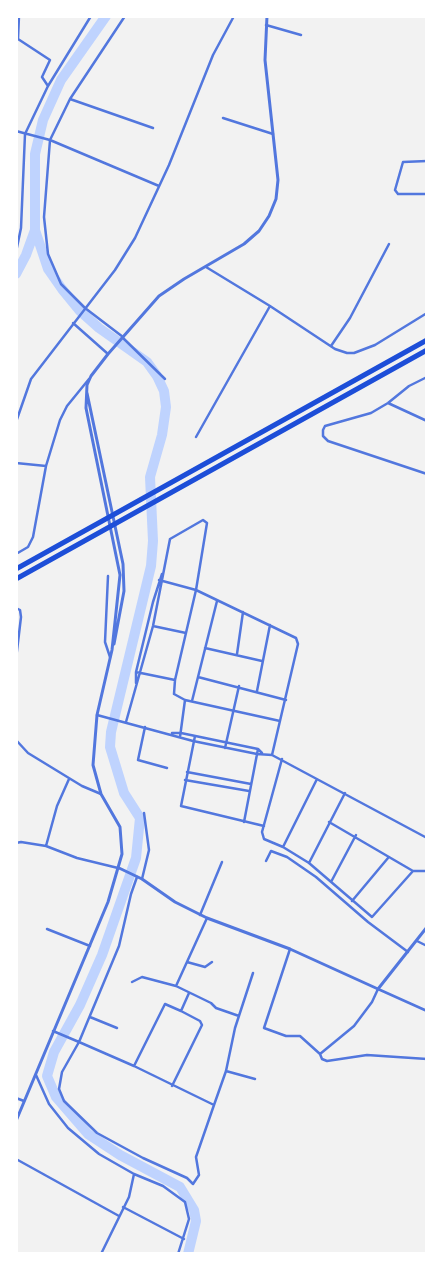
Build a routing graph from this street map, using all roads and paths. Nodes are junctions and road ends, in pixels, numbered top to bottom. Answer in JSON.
{"nodes":[{"id":1,"x":19,"y":16,"type":"edge"},
{"id":2,"x":125,"y":16,"type":"edge"},
{"id":3,"x":234,"y":16,"type":"edge"},
{"id":4,"x":267,"y":16,"type":"edge"},
{"id":5,"x":90,"y":17,"type":"edge"},
{"id":6,"x":265,"y":25,"type":"junction"},
{"id":7,"x":301,"y":35,"type":"dead end"},
{"id":8,"x":48,"y":86,"type":"junction"},
{"id":9,"x":70,"y":100,"type":"junction"},
{"id":10,"x":222,"y":118,"type":"dead end"},
{"id":11,"x":153,"y":128,"type":"dead end"},
{"id":12,"x":16,"y":131,"type":"edge"},
{"id":13,"x":26,"y":134,"type":"junction"},
{"id":14,"x":273,"y":134,"type":"junction"},
{"id":15,"x":48,"y":139,"type":"junction"},
{"id":16,"x":427,"y":161,"type":"edge"},
{"id":17,"x":159,"y":186,"type":"junction"},
{"id":18,"x":427,"y":194,"type":"edge"},
{"id":19,"x":389,"y":244,"type":"dead end"},
{"id":20,"x":16,"y":252,"type":"edge"},
{"id":21,"x":206,"y":267,"type":"junction"},
{"id":22,"x":270,"y":306,"type":"junction"},
{"id":23,"x":84,"y":309,"type":"junction"},
{"id":24,"x":427,"y":312,"type":"edge"},
{"id":25,"x":74,"y":322,"type":"junction"},
{"id":26,"x":121,"y":338,"type":"junction"},
{"id":27,"x":427,"y":340,"type":"edge"},
{"id":28,"x":331,"y":346,"type":"junction"},
{"id":29,"x":427,"y":350,"type":"edge"},
{"id":30,"x":109,"y":353,"type":"junction"},
{"id":31,"x":91,"y":376,"type":"junction"},
{"id":32,"x":427,"y":377,"type":"edge"},
{"id":33,"x":165,"y":379,"type":"dead end"},
{"id":34,"x":87,"y":393,"type":"junction"},
{"id":35,"x":388,"y":403,"type":"junction"},
{"id":36,"x":427,"y":421,"type":"edge"},
{"id":37,"x":16,"y":422,"type":"edge"},
{"id":38,"x":196,"y":437,"type":"dead end"},
{"id":39,"x":18,"y":463,"type":"edge"},
{"id":40,"x":46,"y":466,"type":"junction"},
{"id":41,"x":427,"y":474,"type":"edge"},
{"id":42,"x":16,"y":554,"type":"edge"},
{"id":43,"x":16,"y":569,"type":"edge"},
{"id":44,"x":108,"y":576,"type":"dead end"},
{"id":45,"x":16,"y":578,"type":"edge"},
{"id":46,"x":161,"y":581,"type":"junction"},
{"id":47,"x":196,"y":590,"type":"junction"},
{"id":48,"x":217,"y":601,"type":"junction"},
{"id":49,"x":16,"y":608,"type":"edge"},
{"id":50,"x":243,"y":612,"type":"junction"},
{"id":51,"x":116,"y":624,"type":"junction"},
{"id":52,"x":148,"y":625,"type":"junction"},
{"id":53,"x":270,"y":625,"type":"junction"},
{"id":54,"x":153,"y":626,"type":"junction"},
{"id":55,"x":186,"y":633,"type":"junction"},
{"id":56,"x":205,"y":648,"type":"junction"},
{"id":57,"x":237,"y":654,"type":"junction"},
{"id":58,"x":110,"y":657,"type":"junction"},
{"id":59,"x":16,"y":659,"type":"edge"},
{"id":60,"x":262,"y":661,"type":"junction"},
{"id":61,"x":136,"y":672,"type":"junction"},
{"id":62,"x":141,"y":673,"type":"junction"},
{"id":63,"x":198,"y":677,"type":"junction"},
{"id":64,"x":175,"y":680,"type":"junction"},
{"id":65,"x":136,"y":684,"type":"junction"},
{"id":66,"x":239,"y":686,"type":"junction"},
{"id":67,"x":257,"y":691,"type":"junction"},
{"id":68,"x":185,"y":700,"type":"junction"},
{"id":69,"x":286,"y":700,"type":"junction"},
{"id":70,"x":192,"y":701,"type":"junction"},
{"id":71,"x":234,"y":710,"type":"junction"},
{"id":72,"x":97,"y":715,"type":"junction"},
{"id":73,"x":280,"y":721,"type":"junction"},
{"id":74,"x":126,"y":722,"type":"junction"},
{"id":75,"x":144,"y":728,"type":"junction"},
{"id":76,"x":170,"y":733,"type":"junction"},
{"id":77,"x":180,"y":733,"type":"junction"},
{"id":78,"x":194,"y":736,"type":"junction"},
{"id":79,"x":180,"y":738,"type":"junction"},
{"id":80,"x":16,"y":740,"type":"edge"},
{"id":81,"x":193,"y":741,"type":"junction"},
{"id":82,"x":226,"y":743,"type":"junction"},
{"id":83,"x":225,"y":748,"type":"junction"},
{"id":84,"x":258,"y":749,"type":"junction"},
{"id":85,"x":262,"y":753,"type":"junction"},
{"id":86,"x":257,"y":754,"type":"junction"},
{"id":87,"x":272,"y":754,"type":"junction"},
{"id":88,"x":282,"y":759,"type":"junction"},
{"id":89,"x":167,"y":768,"type":"dead end"},
{"id":90,"x":187,"y":772,"type":"junction"},
{"id":91,"x":70,"y":779,"type":"junction"},
{"id":92,"x":317,"y":779,"type":"junction"},
{"id":93,"x":185,"y":780,"type":"junction"},
{"id":94,"x":226,"y":780,"type":"junction"},
{"id":95,"x":250,"y":784,"type":"junction"},
{"id":96,"x":225,"y":787,"type":"junction"},
{"id":97,"x":249,"y":791,"type":"junction"},
{"id":98,"x":345,"y":793,"type":"junction"},
{"id":99,"x":100,"y":794,"type":"junction"},
{"id":100,"x":144,"y":813,"type":"dead end"},
{"id":101,"x":244,"y":822,"type":"junction"},
{"id":102,"x":329,"y":822,"type":"junction"},
{"id":103,"x":264,"y":826,"type":"junction"},
{"id":104,"x":356,"y":835,"type":"junction"},
{"id":105,"x":427,"y":838,"type":"edge"},
{"id":106,"x":17,"y":842,"type":"edge"},
{"id":107,"x":46,"y":846,"type":"junction"},
{"id":108,"x":283,"y":847,"type":"junction"},
{"id":109,"x":388,"y":858,"type":"junction"},
{"id":110,"x":266,"y":861,"type":"dead end"},
{"id":111,"x":222,"y":862,"type":"dead end"},
{"id":112,"x":309,"y":863,"type":"junction"},
{"id":113,"x":119,"y":868,"type":"junction"},
{"id":114,"x":413,"y":871,"type":"junction"},
{"id":115,"x":427,"y":871,"type":"edge"},
{"id":116,"x":136,"y":876,"type":"junction"},
{"id":117,"x":142,"y":879,"type":"junction"},
{"id":118,"x":331,"y":882,"type":"junction"},
{"id":119,"x":352,"y":901,"type":"junction"},
{"id":120,"x":200,"y":915,"type":"junction"},
{"id":121,"x":207,"y":918,"type":"junction"},
{"id":122,"x":427,"y":927,"type":"edge"},
{"id":123,"x":47,"y":929,"type":"dead end"},
{"id":124,"x":417,"y":941,"type":"junction"},
{"id":125,"x":90,"y":946,"type":"junction"},
{"id":126,"x":427,"y":946,"type":"edge"},
{"id":127,"x":290,"y":949,"type":"junction"},
{"id":128,"x":408,"y":952,"type":"junction"},
{"id":129,"x":187,"y":962,"type":"junction"},
{"id":130,"x":212,"y":962,"type":"dead end"},
{"id":131,"x":253,"y":973,"type":"dead end"},
{"id":132,"x":132,"y":982,"type":"dead end"},
{"id":133,"x":176,"y":986,"type":"junction"},
{"id":134,"x":378,"y":989,"type":"junction"},
{"id":135,"x":189,"y":992,"type":"junction"},
{"id":136,"x":181,"y":1011,"type":"junction"},
{"id":137,"x":427,"y":1012,"type":"edge"},
{"id":138,"x":239,"y":1016,"type":"junction"},
{"id":139,"x":90,"y":1018,"type":"junction"},
{"id":140,"x":117,"y":1028,"type":"dead end"},
{"id":141,"x":54,"y":1031,"type":"junction"},
{"id":142,"x":79,"y":1042,"type":"junction"},
{"id":143,"x":321,"y":1056,"type":"junction"},
{"id":144,"x":427,"y":1059,"type":"edge"},
{"id":145,"x":134,"y":1066,"type":"junction"},
{"id":146,"x":226,"y":1071,"type":"junction"},
{"id":147,"x":35,"y":1074,"type":"junction"},
{"id":148,"x":255,"y":1078,"type":"dead end"},
{"id":149,"x":172,"y":1086,"type":"junction"},
{"id":150,"x":16,"y":1098,"type":"edge"},
{"id":151,"x":24,"y":1101,"type":"junction"},
{"id":152,"x":214,"y":1105,"type":"junction"},
{"id":153,"x":16,"y":1120,"type":"edge"},
{"id":154,"x":16,"y":1159,"type":"edge"},
{"id":155,"x":134,"y":1174,"type":"junction"},
{"id":156,"x":124,"y":1208,"type":"junction"},
{"id":157,"x":119,"y":1216,"type":"junction"},
{"id":158,"x":184,"y":1240,"type":"junction"},
{"id":159,"x":101,"y":1254,"type":"edge"},
{"id":160,"x":178,"y":1254,"type":"edge"}],
"edges":[{"from":1,"to":8,"type":"street"},
{"from":2,"to":9,"type":"street"},
{"from":3,"to":17,"type":"street"},
{"from":4,"to":6,"type":"street"},
{"from":5,"to":8,"type":"street"},
{"from":6,"to":7,"type":"street"},
{"from":6,"to":14,"type":"street"},
{"from":8,"to":13,"type":"street"},
{"from":9,"to":11,"type":"street"},
{"from":9,"to":15,"type":"street"},
{"from":10,"to":14,"type":"street"},
{"from":12,"to":13,"type":"street"},
{"from":13,"to":15,"type":"street"},
{"from":13,"to":20,"type":"street"},
{"from":14,"to":21,"type":"street"},
{"from":15,"to":17,"type":"street"},
{"from":15,"to":23,"type":"street"},
{"from":16,"to":18,"type":"street"},
{"from":17,"to":23,"type":"street"},
{"from":19,"to":28,"type":"street"},
{"from":21,"to":22,"type":"street"},
{"from":21,"to":26,"type":"street"},
{"from":22,"to":28,"type":"street"},
{"from":22,"to":38,"type":"street"},
{"from":23,"to":25,"type":"street"},
{"from":23,"to":26,"type":"street"},
{"from":24,"to":28,"type":"street"},
{"from":25,"to":30,"type":"street"},
{"from":25,"to":37,"type":"street"},
{"from":26,"to":30,"type":"street"},
{"from":26,"to":33,"type":"street"},
{"from":27,"to":43,"type":"highway"},
{"from":29,"to":45,"type":"highway"},
{"from":30,"to":31,"type":"street"},
{"from":31,"to":34,"type":"street"},
{"from":31,"to":40,"type":"street"},
{"from":32,"to":35,"type":"street"},
{"from":34,"to":51,"type":"street"},
{"from":34,"to":51,"type":"street"},
{"from":35,"to":36,"type":"street"},
{"from":35,"to":41,"type":"street"},
{"from":39,"to":40,"type":"street"},
{"from":40,"to":42,"type":"street"},
{"from":44,"to":58,"type":"street"},
{"from":46,"to":47,"type":"street"},
{"from":46,"to":47,"type":"street"},
{"from":46,"to":52,"type":"street"},
{"from":46,"to":54,"type":"street"},
{"from":47,"to":48,"type":"street"},
{"from":47,"to":55,"type":"street"},
{"from":48,"to":50,"type":"street"},
{"from":48,"to":56,"type":"street"},
{"from":49,"to":59,"type":"street"},
{"from":50,"to":53,"type":"street"},
{"from":50,"to":57,"type":"street"},
{"from":51,"to":58,"type":"street"},
{"from":52,"to":54,"type":"street"},
{"from":52,"to":61,"type":"street"},
{"from":53,"to":60,"type":"street"},
{"from":53,"to":69,"type":"street"},
{"from":54,"to":55,"type":"street"},
{"from":54,"to":62,"type":"street"},
{"from":55,"to":64,"type":"street"},
{"from":56,"to":57,"type":"street"},
{"from":56,"to":63,"type":"street"},
{"from":57,"to":60,"type":"street"},
{"from":58,"to":72,"type":"street"},
{"from":60,"to":67,"type":"street"},
{"from":61,"to":62,"type":"street"},
{"from":61,"to":65,"type":"street"},
{"from":62,"to":64,"type":"street"},
{"from":62,"to":65,"type":"street"},
{"from":63,"to":66,"type":"street"},
{"from":63,"to":70,"type":"street"},
{"from":64,"to":68,"type":"street"},
{"from":65,"to":74,"type":"street"},
{"from":66,"to":67,"type":"street"},
{"from":66,"to":71,"type":"street"},
{"from":67,"to":69,"type":"street"},
{"from":68,"to":70,"type":"street"},
{"from":68,"to":77,"type":"street"},
{"from":69,"to":73,"type":"street"},
{"from":70,"to":71,"type":"street"},
{"from":71,"to":73,"type":"street"},
{"from":71,"to":82,"type":"street"},
{"from":72,"to":74,"type":"street"},
{"from":72,"to":99,"type":"street"},
{"from":73,"to":87,"type":"street"},
{"from":74,"to":75,"type":"street"},
{"from":75,"to":76,"type":"street"},
{"from":75,"to":89,"type":"street"},
{"from":76,"to":77,"type":"street"},
{"from":76,"to":79,"type":"street"},
{"from":77,"to":78,"type":"street"},
{"from":77,"to":79,"type":"street"},
{"from":78,"to":81,"type":"street"},
{"from":78,"to":82,"type":"street"},
{"from":79,"to":81,"type":"street"},
{"from":80,"to":91,"type":"street"},
{"from":81,"to":83,"type":"street"},
{"from":81,"to":90,"type":"street"},
{"from":82,"to":83,"type":"street"},
{"from":82,"to":84,"type":"street"},
{"from":83,"to":86,"type":"street"},
{"from":84,"to":85,"type":"street"},
{"from":84,"to":86,"type":"street"},
{"from":85,"to":86,"type":"street"},
{"from":85,"to":87,"type":"street"},
{"from":86,"to":95,"type":"street"},
{"from":87,"to":88,"type":"street"},
{"from":88,"to":92,"type":"street"},
{"from":88,"to":103,"type":"street"},
{"from":90,"to":93,"type":"street"},
{"from":90,"to":94,"type":"street"},
{"from":91,"to":99,"type":"street"},
{"from":91,"to":107,"type":"street"},
{"from":92,"to":98,"type":"street"},
{"from":92,"to":108,"type":"street"},
{"from":93,"to":96,"type":"street"},
{"from":93,"to":101,"type":"street"},
{"from":94,"to":95,"type":"street"},
{"from":94,"to":96,"type":"street"},
{"from":95,"to":97,"type":"street"},
{"from":96,"to":97,"type":"street"},
{"from":97,"to":101,"type":"street"},
{"from":98,"to":102,"type":"street"},
{"from":98,"to":105,"type":"street"},
{"from":99,"to":113,"type":"street"},
{"from":100,"to":117,"type":"street"},
{"from":101,"to":103,"type":"street"},
{"from":102,"to":104,"type":"street"},
{"from":102,"to":112,"type":"street"},
{"from":103,"to":108,"type":"street"},
{"from":104,"to":109,"type":"street"},
{"from":104,"to":118,"type":"street"},
{"from":106,"to":107,"type":"street"},
{"from":107,"to":113,"type":"street"},
{"from":108,"to":112,"type":"street"},
{"from":109,"to":114,"type":"street"},
{"from":109,"to":119,"type":"street"},
{"from":110,"to":128,"type":"street"},
{"from":111,"to":120,"type":"street"},
{"from":112,"to":118,"type":"street"},
{"from":113,"to":116,"type":"street"},
{"from":113,"to":125,"type":"street"},
{"from":114,"to":115,"type":"street"},
{"from":114,"to":119,"type":"street"},
{"from":116,"to":117,"type":"street"},
{"from":116,"to":139,"type":"street"},
{"from":117,"to":120,"type":"street"},
{"from":118,"to":119,"type":"street"},
{"from":120,"to":121,"type":"street"},
{"from":121,"to":127,"type":"street"},
{"from":121,"to":129,"type":"street"},
{"from":122,"to":124,"type":"street"},
{"from":123,"to":125,"type":"street"},
{"from":124,"to":126,"type":"street"},
{"from":124,"to":128,"type":"street"},
{"from":125,"to":141,"type":"street"},
{"from":127,"to":134,"type":"street"},
{"from":127,"to":143,"type":"street"},
{"from":128,"to":134,"type":"street"},
{"from":129,"to":130,"type":"street"},
{"from":129,"to":133,"type":"street"},
{"from":131,"to":138,"type":"street"},
{"from":132,"to":133,"type":"street"},
{"from":133,"to":135,"type":"street"},
{"from":134,"to":137,"type":"street"},
{"from":134,"to":143,"type":"street"},
{"from":135,"to":136,"type":"street"},
{"from":135,"to":138,"type":"street"},
{"from":136,"to":145,"type":"street"},
{"from":136,"to":149,"type":"street"},
{"from":138,"to":146,"type":"street"},
{"from":139,"to":140,"type":"street"},
{"from":139,"to":142,"type":"street"},
{"from":141,"to":142,"type":"street"},
{"from":141,"to":147,"type":"street"},
{"from":142,"to":145,"type":"street"},
{"from":142,"to":152,"type":"street"},
{"from":143,"to":144,"type":"street"},
{"from":145,"to":149,"type":"street"},
{"from":146,"to":148,"type":"street"},
{"from":146,"to":152,"type":"street"},
{"from":147,"to":151,"type":"street"},
{"from":147,"to":155,"type":"street"},
{"from":149,"to":152,"type":"street"},
{"from":150,"to":151,"type":"street"},
{"from":151,"to":153,"type":"street"},
{"from":154,"to":157,"type":"street"},
{"from":155,"to":156,"type":"street"},
{"from":155,"to":158,"type":"street"},
{"from":156,"to":157,"type":"street"},
{"from":156,"to":158,"type":"street"},
{"from":157,"to":159,"type":"street"},
{"from":158,"to":160,"type":"street"}]}
